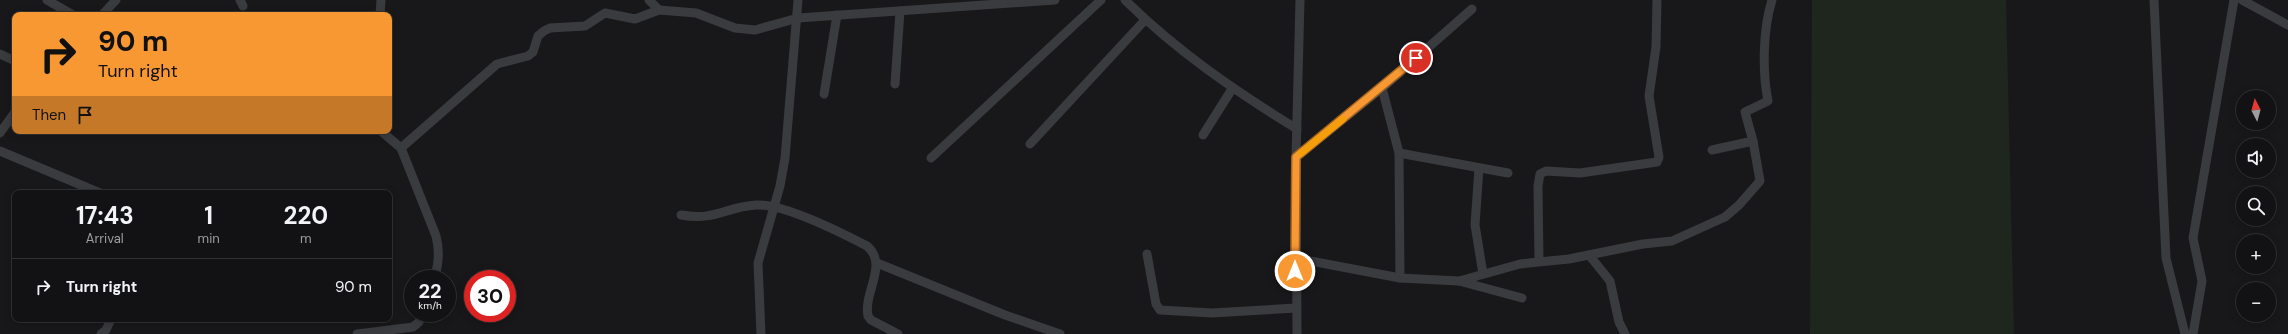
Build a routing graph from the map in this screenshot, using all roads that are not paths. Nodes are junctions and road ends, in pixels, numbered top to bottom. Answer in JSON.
{"nodes":[{"id":1,"x":48,"y":0,"type":"edge"},
{"id":2,"x":116,"y":0,"type":"edge"},
{"id":3,"x":381,"y":0,"type":"edge"},
{"id":4,"x":649,"y":0,"type":"edge"},
{"id":5,"x":798,"y":0,"type":"edge"},
{"id":6,"x":1055,"y":0,"type":"edge"},
{"id":7,"x":1100,"y":0,"type":"edge"},
{"id":8,"x":1125,"y":0,"type":"edge"},
{"id":9,"x":1300,"y":0,"type":"edge"},
{"id":10,"x":1657,"y":0,"type":"edge"},
{"id":11,"x":1772,"y":0,"type":"edge"},
{"id":12,"x":2154,"y":0,"type":"edge"},
{"id":13,"x":2234,"y":0,"type":"edge"},
{"id":14,"x":2242,"y":0,"type":"edge"},
{"id":15,"x":1472,"y":9,"type":"dead end"},
{"id":16,"x":659,"y":10,"type":"junction"},
{"id":17,"x":900,"y":11,"type":"junction"},
{"id":18,"x":68,"y":12,"type":"edge"},
{"id":19,"x":105,"y":12,"type":"edge"},
{"id":20,"x":380,"y":12,"type":"edge"},
{"id":21,"x":837,"y":15,"type":"junction"},
{"id":22,"x":798,"y":18,"type":"junction"},
{"id":23,"x":1145,"y":20,"type":"junction"},
{"id":24,"x":2288,"y":25,"type":"edge"},
{"id":25,"x":0,"y":54,"type":"edge"},
{"id":26,"x":12,"y":60,"type":"edge"},
{"id":27,"x":895,"y":84,"type":"dead end"},
{"id":28,"x":1382,"y":88,"type":"junction"},
{"id":29,"x":1232,"y":89,"type":"junction"},
{"id":30,"x":824,"y":94,"type":"dead end"},
{"id":31,"x":12,"y":116,"type":"edge"},
{"id":32,"x":1297,"y":129,"type":"junction"},
{"id":33,"x":0,"y":133,"type":"edge"},
{"id":34,"x":387,"y":134,"type":"edge"},
{"id":35,"x":1203,"y":135,"type":"dead end"},
{"id":36,"x":1753,"y":141,"type":"junction"},
{"id":37,"x":1030,"y":144,"type":"dead end"},
{"id":38,"x":401,"y":148,"type":"junction"},
{"id":39,"x":1712,"y":150,"type":"dead end"},
{"id":40,"x":0,"y":151,"type":"edge"},
{"id":41,"x":1399,"y":153,"type":"junction"},
{"id":42,"x":1296,"y":157,"type":"junction"},
{"id":43,"x":931,"y":158,"type":"dead end"},
{"id":44,"x":1479,"y":168,"type":"junction"},
{"id":45,"x":1508,"y":173,"type":"dead end"},
{"id":46,"x":91,"y":190,"type":"edge"},
{"id":47,"x":774,"y":206,"type":"junction"},
{"id":48,"x":681,"y":215,"type":"dead end"},
{"id":49,"x":1147,"y":254,"type":"dead end"},
{"id":50,"x":1589,"y":255,"type":"junction"},
{"id":51,"x":1295,"y":258,"type":"junction"},
{"id":52,"x":1539,"y":261,"type":"junction"},
{"id":53,"x":877,"y":263,"type":"junction"},
{"id":54,"x":436,"y":270,"type":"edge"},
{"id":55,"x":1483,"y":274,"type":"junction"},
{"id":56,"x":1400,"y":278,"type":"junction"},
{"id":57,"x":1459,"y":281,"type":"junction"},
{"id":58,"x":1522,"y":298,"type":"dead end"},
{"id":59,"x":1296,"y":308,"type":"junction"},
{"id":60,"x":110,"y":322,"type":"edge"},
{"id":61,"x":418,"y":322,"type":"edge"},
{"id":62,"x":406,"y":331,"type":"edge"},
{"id":63,"x":101,"y":334,"type":"edge"},
{"id":64,"x":357,"y":334,"type":"edge"},
{"id":65,"x":761,"y":334,"type":"edge"},
{"id":66,"x":898,"y":334,"type":"edge"},
{"id":67,"x":1060,"y":334,"type":"edge"},
{"id":68,"x":1297,"y":334,"type":"edge"},
{"id":69,"x":1625,"y":334,"type":"edge"},
{"id":70,"x":2185,"y":334,"type":"edge"},
{"id":71,"x":2193,"y":334,"type":"edge"}],
"edges":[{"from":1,"to":18,"type":"street"},
{"from":2,"to":19,"type":"street"},
{"from":3,"to":20,"type":"street"},
{"from":4,"to":16,"type":"street"},
{"from":5,"to":22,"type":"street"},
{"from":6,"to":17,"type":"street"},
{"from":7,"to":43,"type":"street"},
{"from":8,"to":23,"type":"street"},
{"from":9,"to":32,"type":"street"},
{"from":10,"to":52,"type":"street"},
{"from":11,"to":36,"type":"street"},
{"from":12,"to":70,"type":"street"},
{"from":13,"to":71,"type":"street"},
{"from":14,"to":24,"type":"street"},
{"from":15,"to":28,"type":"street"},
{"from":16,"to":22,"type":"street"},
{"from":16,"to":38,"type":"street"},
{"from":17,"to":21,"type":"street"},
{"from":17,"to":27,"type":"street"},
{"from":21,"to":22,"type":"street"},
{"from":21,"to":30,"type":"street"},
{"from":22,"to":47,"type":"street"},
{"from":23,"to":29,"type":"street"},
{"from":23,"to":37,"type":"street"},
{"from":25,"to":26,"type":"street"},
{"from":28,"to":41,"type":"street"},
{"from":28,"to":42,"type":"street"},
{"from":29,"to":32,"type":"street"},
{"from":29,"to":35,"type":"street"},
{"from":31,"to":33,"type":"street"},
{"from":32,"to":42,"type":"street"},
{"from":34,"to":38,"type":"street"},
{"from":36,"to":39,"type":"street"},
{"from":36,"to":50,"type":"street"},
{"from":38,"to":54,"type":"street"},
{"from":40,"to":46,"type":"street"},
{"from":41,"to":44,"type":"street"},
{"from":41,"to":56,"type":"street"},
{"from":42,"to":51,"type":"street"},
{"from":44,"to":45,"type":"street"},
{"from":44,"to":55,"type":"street"},
{"from":47,"to":48,"type":"street"},
{"from":47,"to":53,"type":"street"},
{"from":47,"to":65,"type":"street"},
{"from":49,"to":59,"type":"street"},
{"from":50,"to":52,"type":"street"},
{"from":50,"to":69,"type":"street"},
{"from":51,"to":56,"type":"street"},
{"from":51,"to":59,"type":"street"},
{"from":52,"to":55,"type":"street"},
{"from":53,"to":66,"type":"street"},
{"from":53,"to":67,"type":"street"},
{"from":55,"to":57,"type":"street"},
{"from":56,"to":57,"type":"street"},
{"from":57,"to":58,"type":"street"},
{"from":59,"to":68,"type":"street"},
{"from":60,"to":63,"type":"street"},
{"from":61,"to":62,"type":"street"},
{"from":62,"to":64,"type":"street"}]}
